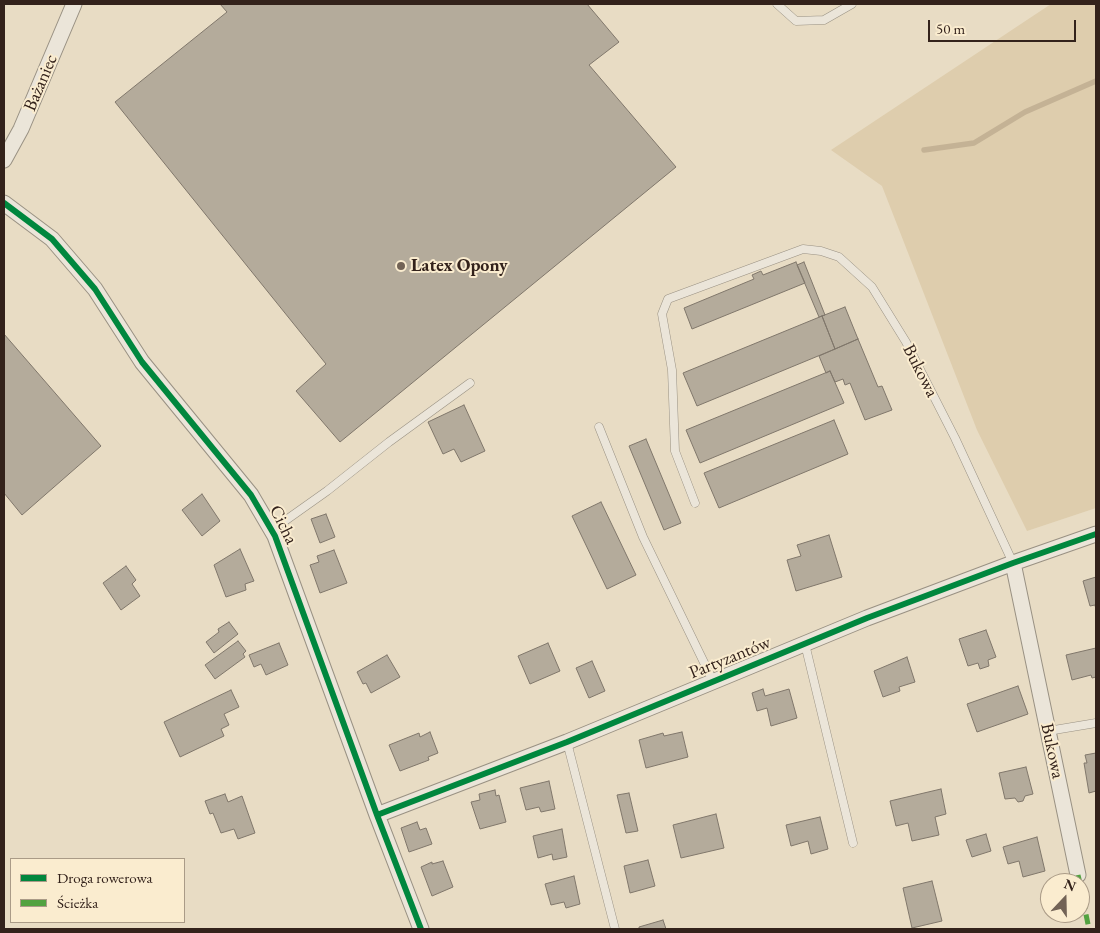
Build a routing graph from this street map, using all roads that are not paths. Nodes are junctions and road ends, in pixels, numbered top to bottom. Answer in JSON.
{"nodes":[{"id":1,"x":74,"y":4,"type":"edge"},
{"id":2,"x":777,"y":4,"type":"edge"},
{"id":3,"x":852,"y":4,"type":"edge"},
{"id":4,"x":4,"y":160,"type":"edge"},
{"id":5,"x":4,"y":203,"type":"edge"},
{"id":6,"x":470,"y":383,"type":"dead end"},
{"id":7,"x":599,"y":427,"type":"dead end"},
{"id":8,"x":695,"y":504,"type":"dead end"},
{"id":9,"x":272,"y":530,"type":"junction"},
{"id":10,"x":1096,"y":534,"type":"edge"},
{"id":11,"x":1013,"y":563,"type":"junction"},
{"id":12,"x":805,"y":644,"type":"junction"},
{"id":13,"x":713,"y":682,"type":"junction"},
{"id":14,"x":1096,"y":722,"type":"edge"},
{"id":15,"x":1048,"y":731,"type":"junction"},
{"id":16,"x":566,"y":742,"type":"junction"},
{"id":17,"x":377,"y":815,"type":"junction"},
{"id":18,"x":853,"y":843,"type":"dead end"},
{"id":19,"x":1078,"y":873,"type":"edge"},
{"id":20,"x":421,"y":929,"type":"edge"},
{"id":21,"x":615,"y":929,"type":"edge"}],
"edges":[{"from":1,"to":4,"type":"street","name":"Bażaniec"},
{"from":2,"to":3,"type":"lane"},
{"from":5,"to":9,"type":"street","name":"Cicha"},
{"from":6,"to":9,"type":"lane"},
{"from":7,"to":13,"type":"lane"},
{"from":8,"to":11,"type":"lane","name":"Bukowa"},
{"from":9,"to":17,"type":"street","name":"Cicha"},
{"from":10,"to":11,"type":"street","name":"Partyzantów"},
{"from":11,"to":12,"type":"street","name":"Partyzantów"},
{"from":11,"to":15,"type":"street","name":"Bukowa"},
{"from":12,"to":13,"type":"street","name":"Partyzantów"},
{"from":12,"to":18,"type":"lane"},
{"from":13,"to":16,"type":"street","name":"Partyzantów"},
{"from":14,"to":15,"type":"lane"},
{"from":15,"to":19,"type":"street","name":"Bukowa"},
{"from":16,"to":17,"type":"street","name":"Partyzantów"},
{"from":16,"to":21,"type":"lane"},
{"from":17,"to":20,"type":"street","name":"Cicha"}]}
